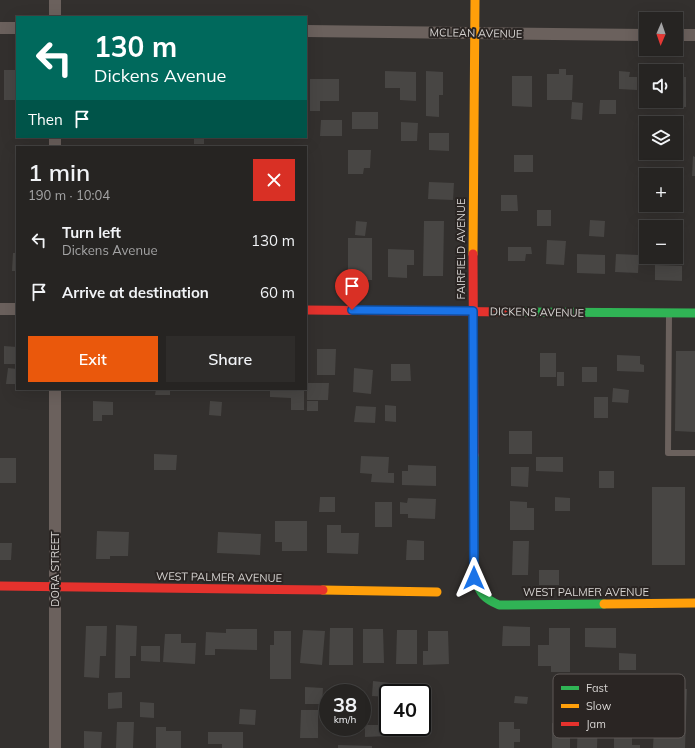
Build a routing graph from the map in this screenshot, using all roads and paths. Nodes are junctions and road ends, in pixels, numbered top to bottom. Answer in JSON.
{"nodes":[{"id":1,"x":55,"y":0,"type":"edge"},
{"id":2,"x":475,"y":0,"type":"edge"},
{"id":3,"x":55,"y":16,"type":"edge"},
{"id":4,"x":0,"y":28,"type":"edge"},
{"id":5,"x":16,"y":28,"type":"edge"},
{"id":6,"x":307,"y":31,"type":"edge"},
{"id":7,"x":475,"y":33,"type":"junction"},
{"id":8,"x":639,"y":34,"type":"edge"},
{"id":9,"x":683,"y":35,"type":"edge"},
{"id":10,"x":695,"y":35,"type":"edge"},
{"id":11,"x":0,"y":308,"type":"edge"},
{"id":12,"x":16,"y":308,"type":"edge"},
{"id":13,"x":307,"y":310,"type":"edge"},
{"id":14,"x":473,"y":311,"type":"junction"},
{"id":15,"x":669,"y":313,"type":"junction"},
{"id":16,"x":695,"y":313,"type":"edge"},
{"id":17,"x":55,"y":390,"type":"edge"},
{"id":18,"x":695,"y":453,"type":"edge"},
{"id":19,"x":0,"y":586,"type":"edge"},
{"id":20,"x":55,"y":586,"type":"junction"},
{"id":21,"x":437,"y":592,"type":"dead end"},
{"id":22,"x":480,"y":594,"type":"joint"},
{"id":23,"x":695,"y":603,"type":"edge"},
{"id":24,"x":55,"y":748,"type":"edge"}],
"edges":[{"from":1,"to":3,"type":"street"},
{"from":2,"to":7,"type":"street","name":"FAIRFIELD AVENUE"},
{"from":4,"to":5,"type":"street"},
{"from":6,"to":7,"type":"street","name":"MCLEAN AVENUE"},
{"from":7,"to":8,"type":"street","name":"MCLEAN AVENUE"},
{"from":7,"to":14,"type":"street","name":"FAIRFIELD AVENUE"},
{"from":9,"to":10,"type":"street"},
{"from":11,"to":12,"type":"street"},
{"from":13,"to":14,"type":"street","name":"DICKENS AVENUE"},
{"from":14,"to":15,"type":"street","name":"DICKENS AVENUE"},
{"from":14,"to":22,"type":"street","name":"FAIRFIELD AVENUE"},
{"from":15,"to":16,"type":"street","name":"DICKENS AVENUE"},
{"from":15,"to":18,"type":"lane"},
{"from":17,"to":20,"type":"street","name":"DORA STREET"},
{"from":19,"to":20,"type":"street","name":"WEST PALMER AVENUE"},
{"from":20,"to":21,"type":"street","name":"WEST PALMER AVENUE"},
{"from":20,"to":24,"type":"street","name":"DORA STREET"},
{"from":22,"to":23,"type":"street","name":"WEST PALMER AVENUE"}]}
